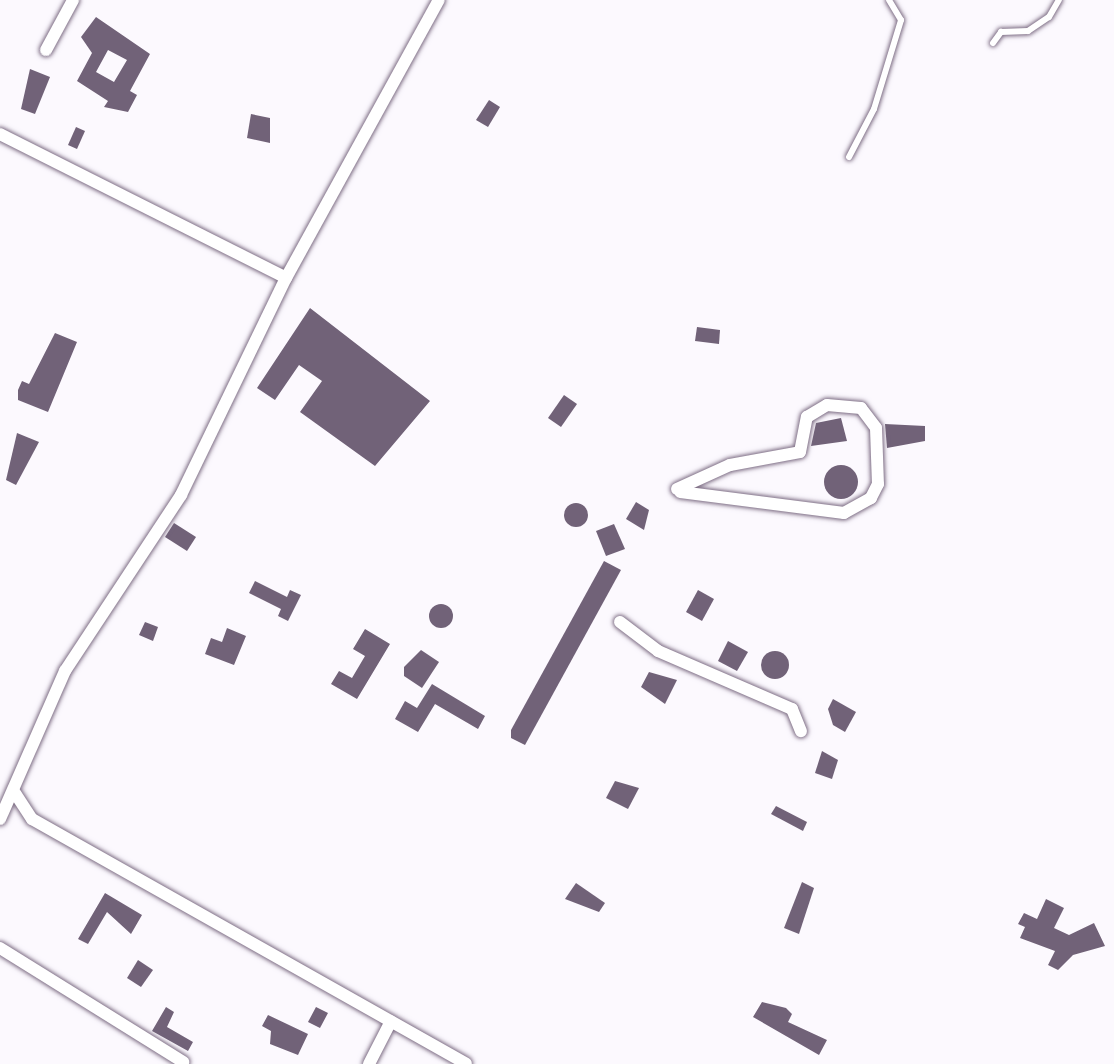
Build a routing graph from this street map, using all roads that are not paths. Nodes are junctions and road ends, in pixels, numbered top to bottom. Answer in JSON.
{"nodes":[{"id":1,"x":73,"y":0,"type":"edge"},
{"id":2,"x":439,"y":0,"type":"edge"},
{"id":3,"x":888,"y":0,"type":"edge"},
{"id":4,"x":1059,"y":0,"type":"edge"},
{"id":5,"x":993,"y":43,"type":"dead end"},
{"id":6,"x":46,"y":50,"type":"dead end"},
{"id":7,"x":0,"y":134,"type":"edge"},
{"id":8,"x":850,"y":156,"type":"dead end"},
{"id":9,"x":286,"y":278,"type":"junction"},
{"id":10,"x":679,"y":490,"type":"joint"},
{"id":11,"x":620,"y":622,"type":"dead end"},
{"id":12,"x":801,"y":731,"type":"dead end"},
{"id":13,"x":15,"y":794,"type":"junction"},
{"id":14,"x":0,"y":819,"type":"edge"},
{"id":15,"x":0,"y":948,"type":"edge"},
{"id":16,"x":391,"y":1021,"type":"junction"},
{"id":17,"x":183,"y":1062,"type":"edge"},
{"id":18,"x":369,"y":1064,"type":"edge"},
{"id":19,"x":466,"y":1064,"type":"edge"}],
"edges":[{"from":1,"to":6,"type":"street"},
{"from":2,"to":9,"type":"street"},
{"from":3,"to":8,"type":"lane"},
{"from":4,"to":5,"type":"lane"},
{"from":7,"to":9,"type":"street"},
{"from":9,"to":13,"type":"street"},
{"from":10,"to":10,"type":"street"},
{"from":11,"to":12,"type":"street"},
{"from":13,"to":14,"type":"street"},
{"from":13,"to":16,"type":"street"},
{"from":15,"to":17,"type":"street"},
{"from":16,"to":18,"type":"street"},
{"from":16,"to":19,"type":"street"}]}
